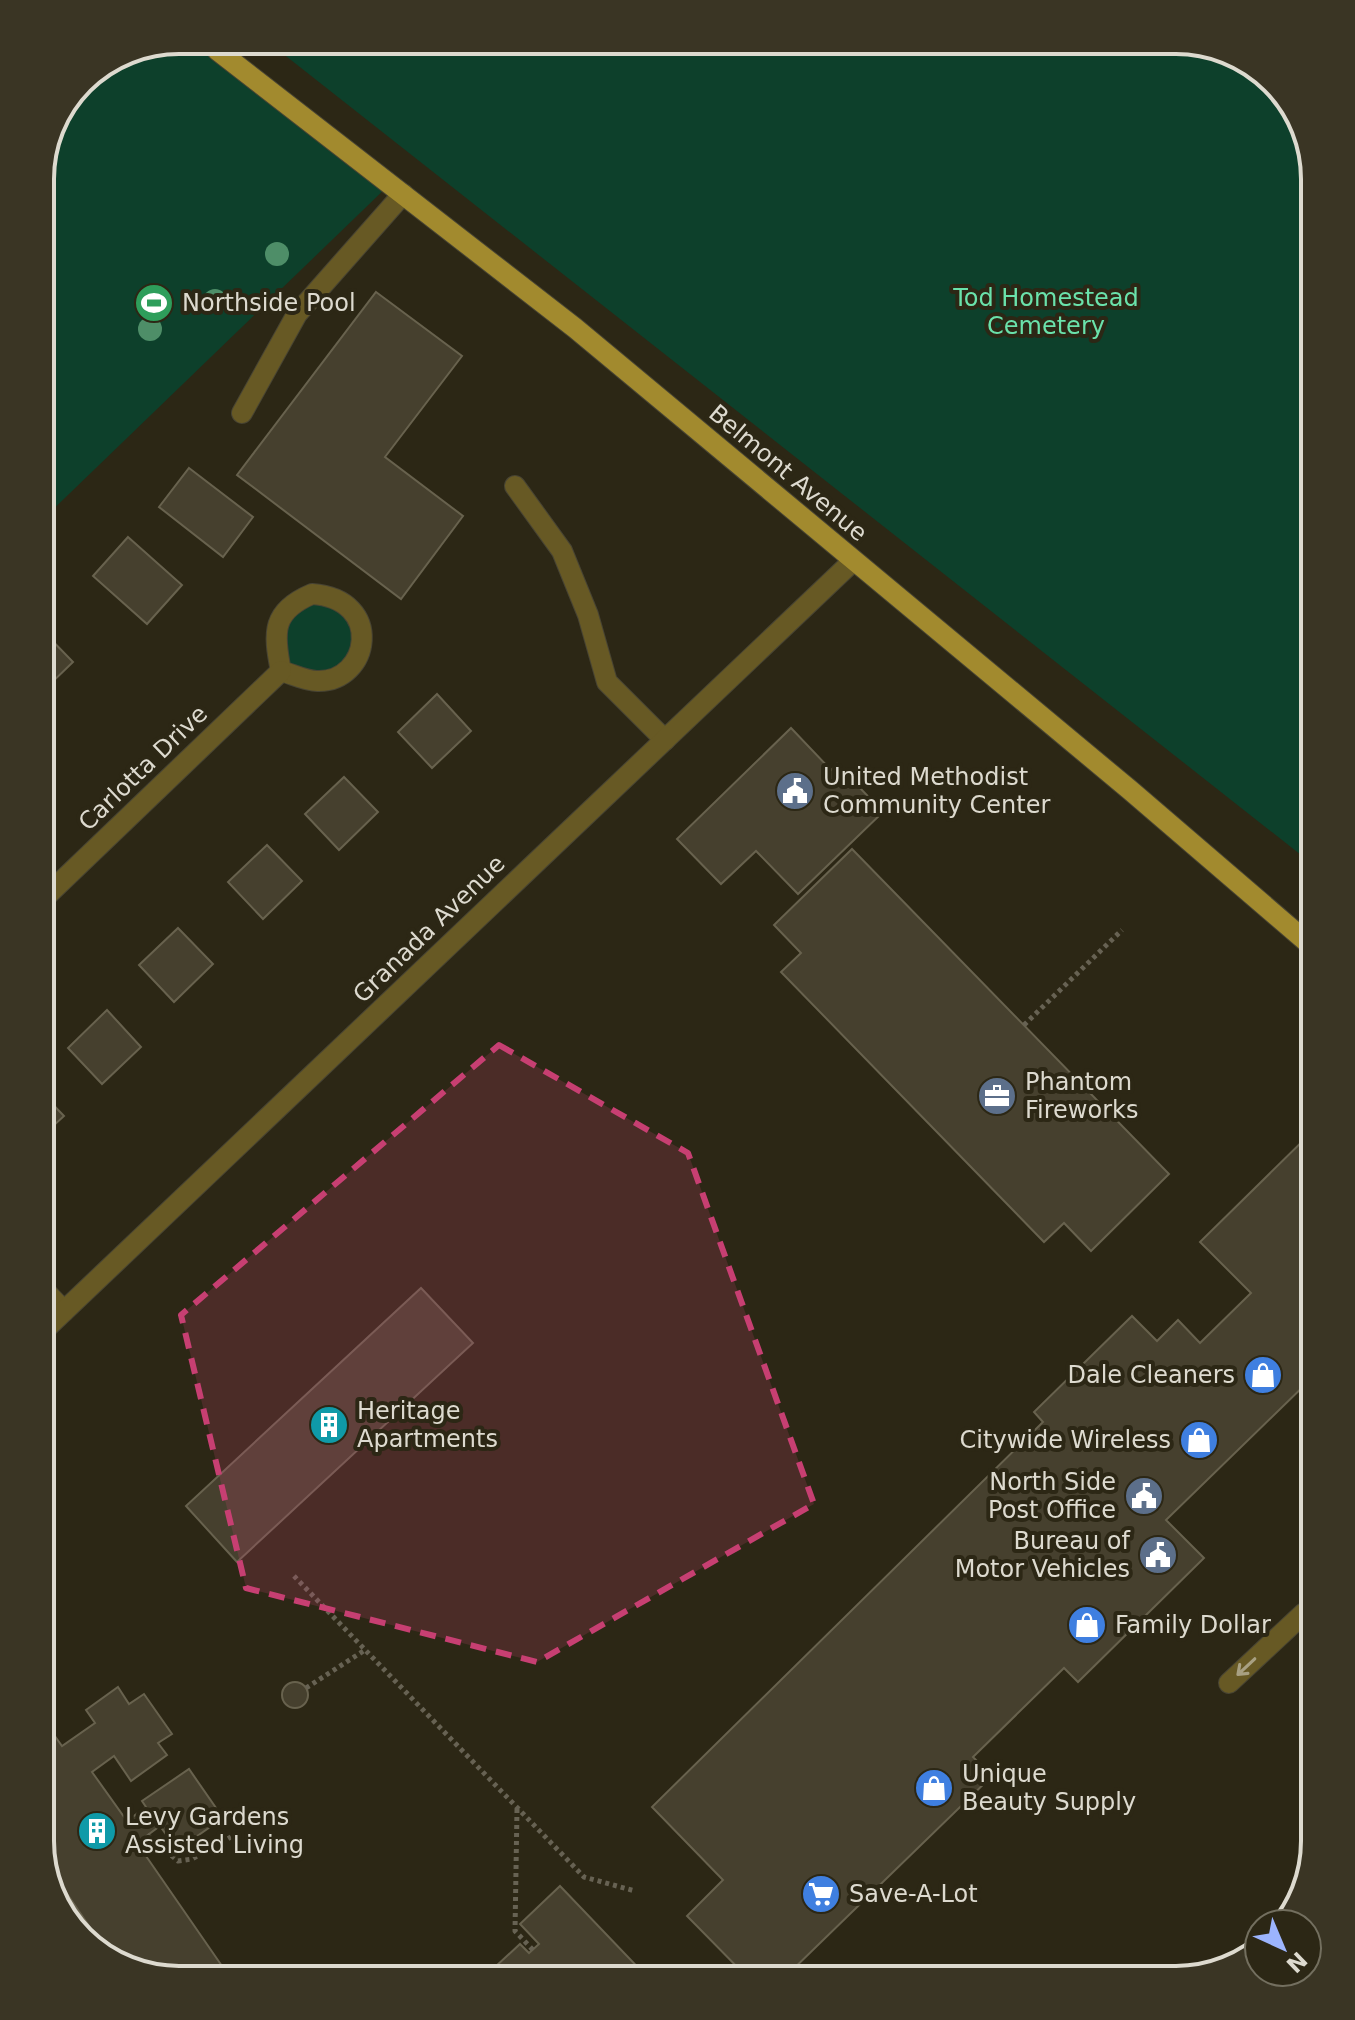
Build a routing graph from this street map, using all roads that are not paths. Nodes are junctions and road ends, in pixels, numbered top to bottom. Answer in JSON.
{"nodes":[{"id":1,"x":222,"y":54,"type":"edge"},
{"id":2,"x":403,"y":194,"type":"junction"},
{"id":3,"x":242,"y":413,"type":"dead end"},
{"id":4,"x":515,"y":486,"type":"dead end"},
{"id":5,"x":853,"y":561,"type":"junction"},
{"id":6,"x":281,"y":671,"type":"junction"},
{"id":7,"x":665,"y":740,"type":"junction"},
{"id":8,"x":54,"y":889,"type":"edge"},
{"id":9,"x":1301,"y":937,"type":"edge"},
{"id":10,"x":54,"y":1301,"type":"edge"},
{"id":11,"x":64,"y":1311,"type":"junction"},
{"id":12,"x":54,"y":1321,"type":"edge"},
{"id":13,"x":1301,"y":1616,"type":"edge"},
{"id":14,"x":1229,"y":1683,"type":"dead end"}],
"edges":[{"from":1,"to":2,"type":"main road","name":"Belmont Avenue"},
{"from":2,"to":3,"type":"street"},
{"from":2,"to":5,"type":"main road","name":"Belmont Avenue"},
{"from":4,"to":7,"type":"street"},
{"from":5,"to":7,"type":"street","name":"Granada Avenue"},
{"from":5,"to":9,"type":"main road","name":"Belmont Avenue"},
{"from":6,"to":6,"type":"street"},
{"from":6,"to":8,"type":"street","name":"Carlotta Drive"},
{"from":7,"to":11,"type":"street","name":"Granada Avenue"},
{"from":10,"to":11,"type":"street"},
{"from":11,"to":12,"type":"street","name":"Granada Avenue"},
{"from":13,"to":14,"type":"street","one_way":true}]}
